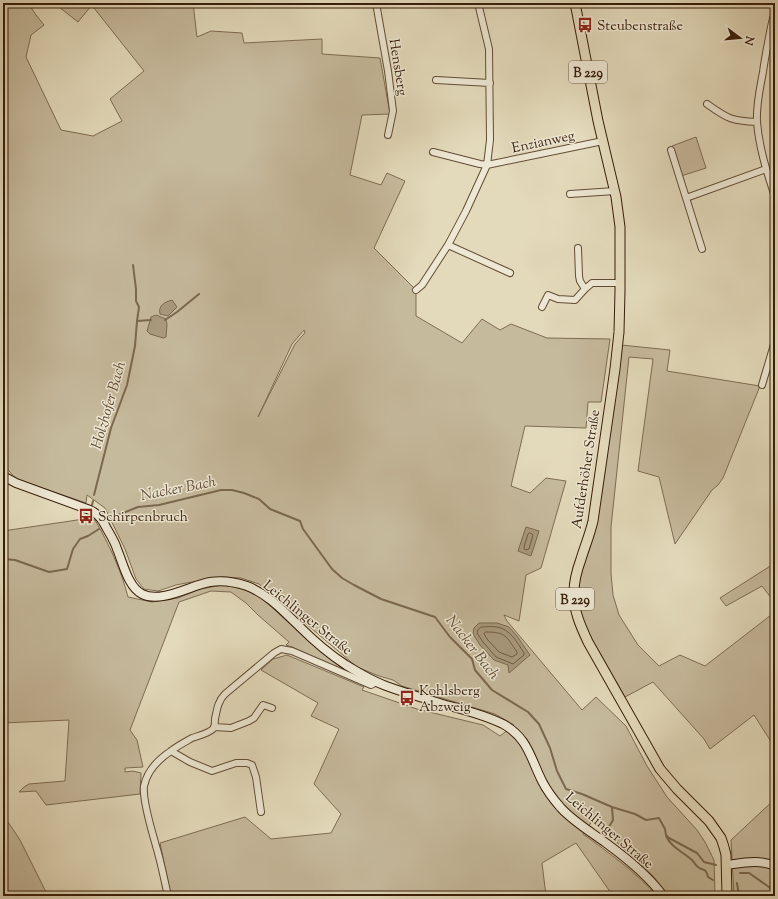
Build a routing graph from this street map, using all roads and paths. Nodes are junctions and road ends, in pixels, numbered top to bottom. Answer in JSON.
{"nodes":[{"id":1,"x":376,"y":3,"type":"edge"},
{"id":2,"x":478,"y":3,"type":"edge"},
{"id":3,"x":575,"y":3,"type":"edge"},
{"id":4,"x":775,"y":16,"type":"edge"},
{"id":5,"x":436,"y":80,"type":"dead end"},
{"id":6,"x":490,"y":84,"type":"junction"},
{"id":7,"x":707,"y":104,"type":"dead end"},
{"id":8,"x":757,"y":122,"type":"junction"},
{"id":9,"x":388,"y":135,"type":"dead end"},
{"id":10,"x":603,"y":141,"type":"junction"},
{"id":11,"x":672,"y":150,"type":"dead end"},
{"id":12,"x":433,"y":152,"type":"dead end"},
{"id":13,"x":487,"y":165,"type":"junction"},
{"id":14,"x":766,"y":169,"type":"junction"},
{"id":15,"x":615,"y":191,"type":"junction"},
{"id":16,"x":570,"y":194,"type":"dead end"},
{"id":17,"x":775,"y":197,"type":"edge"},
{"id":18,"x":686,"y":198,"type":"junction"},
{"id":19,"x":448,"y":245,"type":"junction"},
{"id":20,"x":578,"y":248,"type":"dead end"},
{"id":21,"x":702,"y":249,"type":"dead end"},
{"id":22,"x":510,"y":273,"type":"dead end"},
{"id":23,"x":620,"y":283,"type":"junction"},
{"id":24,"x":585,"y":289,"type":"junction"},
{"id":25,"x":416,"y":290,"type":"dead end"},
{"id":26,"x":542,"y":308,"type":"dead end"},
{"id":27,"x":775,"y":341,"type":"edge"},
{"id":28,"x":762,"y":385,"type":"dead end"},
{"id":29,"x":3,"y":476,"type":"edge"},
{"id":30,"x":377,"y":682,"type":"junction"},
{"id":31,"x":272,"y":708,"type":"dead end"},
{"id":32,"x":214,"y":727,"type":"junction"},
{"id":33,"x":171,"y":751,"type":"junction"},
{"id":34,"x":261,"y":812,"type":"dead end"},
{"id":35,"x":727,"y":865,"type":"junction"},
{"id":36,"x":775,"y":866,"type":"edge"},
{"id":37,"x":168,"y":896,"type":"edge"},
{"id":38,"x":663,"y":896,"type":"edge"},
{"id":39,"x":727,"y":896,"type":"edge"}],
"edges":[{"from":1,"to":9,"type":"street","name":"Hensberg"},
{"from":2,"to":6,"type":"street","name":"Enzianweg"},
{"from":3,"to":10,"type":"main road","name":"Aufderhöher Straße","number":"B 229"},
{"from":4,"to":8,"type":"street"},
{"from":5,"to":6,"type":"street"},
{"from":6,"to":13,"type":"street","name":"Enzianweg"},
{"from":7,"to":8,"type":"street"},
{"from":8,"to":14,"type":"street"},
{"from":10,"to":13,"type":"street","name":"Enzianweg"},
{"from":10,"to":15,"type":"main road","name":"Aufderhöher Straße","number":"B 229"},
{"from":11,"to":18,"type":"street"},
{"from":12,"to":13,"type":"street","name":"Enzianweg"},
{"from":13,"to":19,"type":"street","name":"Enzianweg"},
{"from":14,"to":17,"type":"street"},
{"from":14,"to":18,"type":"street"},
{"from":15,"to":16,"type":"street"},
{"from":15,"to":23,"type":"main road","name":"Aufderhöher Straße","number":"B 229"},
{"from":18,"to":21,"type":"street"},
{"from":19,"to":22,"type":"street"},
{"from":19,"to":25,"type":"street","name":"Enzianweg"},
{"from":20,"to":24,"type":"street"},
{"from":23,"to":24,"type":"street"},
{"from":23,"to":35,"type":"main road","name":"Aufderhöher Straße","number":"B 229"},
{"from":24,"to":26,"type":"street"},
{"from":27,"to":28,"type":"street"},
{"from":29,"to":30,"type":"main road","name":"Leichlinger Straße"},
{"from":30,"to":32,"type":"street"},
{"from":30,"to":38,"type":"main road","name":"Leichlinger Straße"},
{"from":31,"to":32,"type":"street"},
{"from":32,"to":33,"type":"street"},
{"from":33,"to":34,"type":"street"},
{"from":33,"to":37,"type":"street"},
{"from":35,"to":36,"type":"main road"},
{"from":35,"to":39,"type":"main road","name":"Aufderhöher Straße","number":"B 229"}]}
